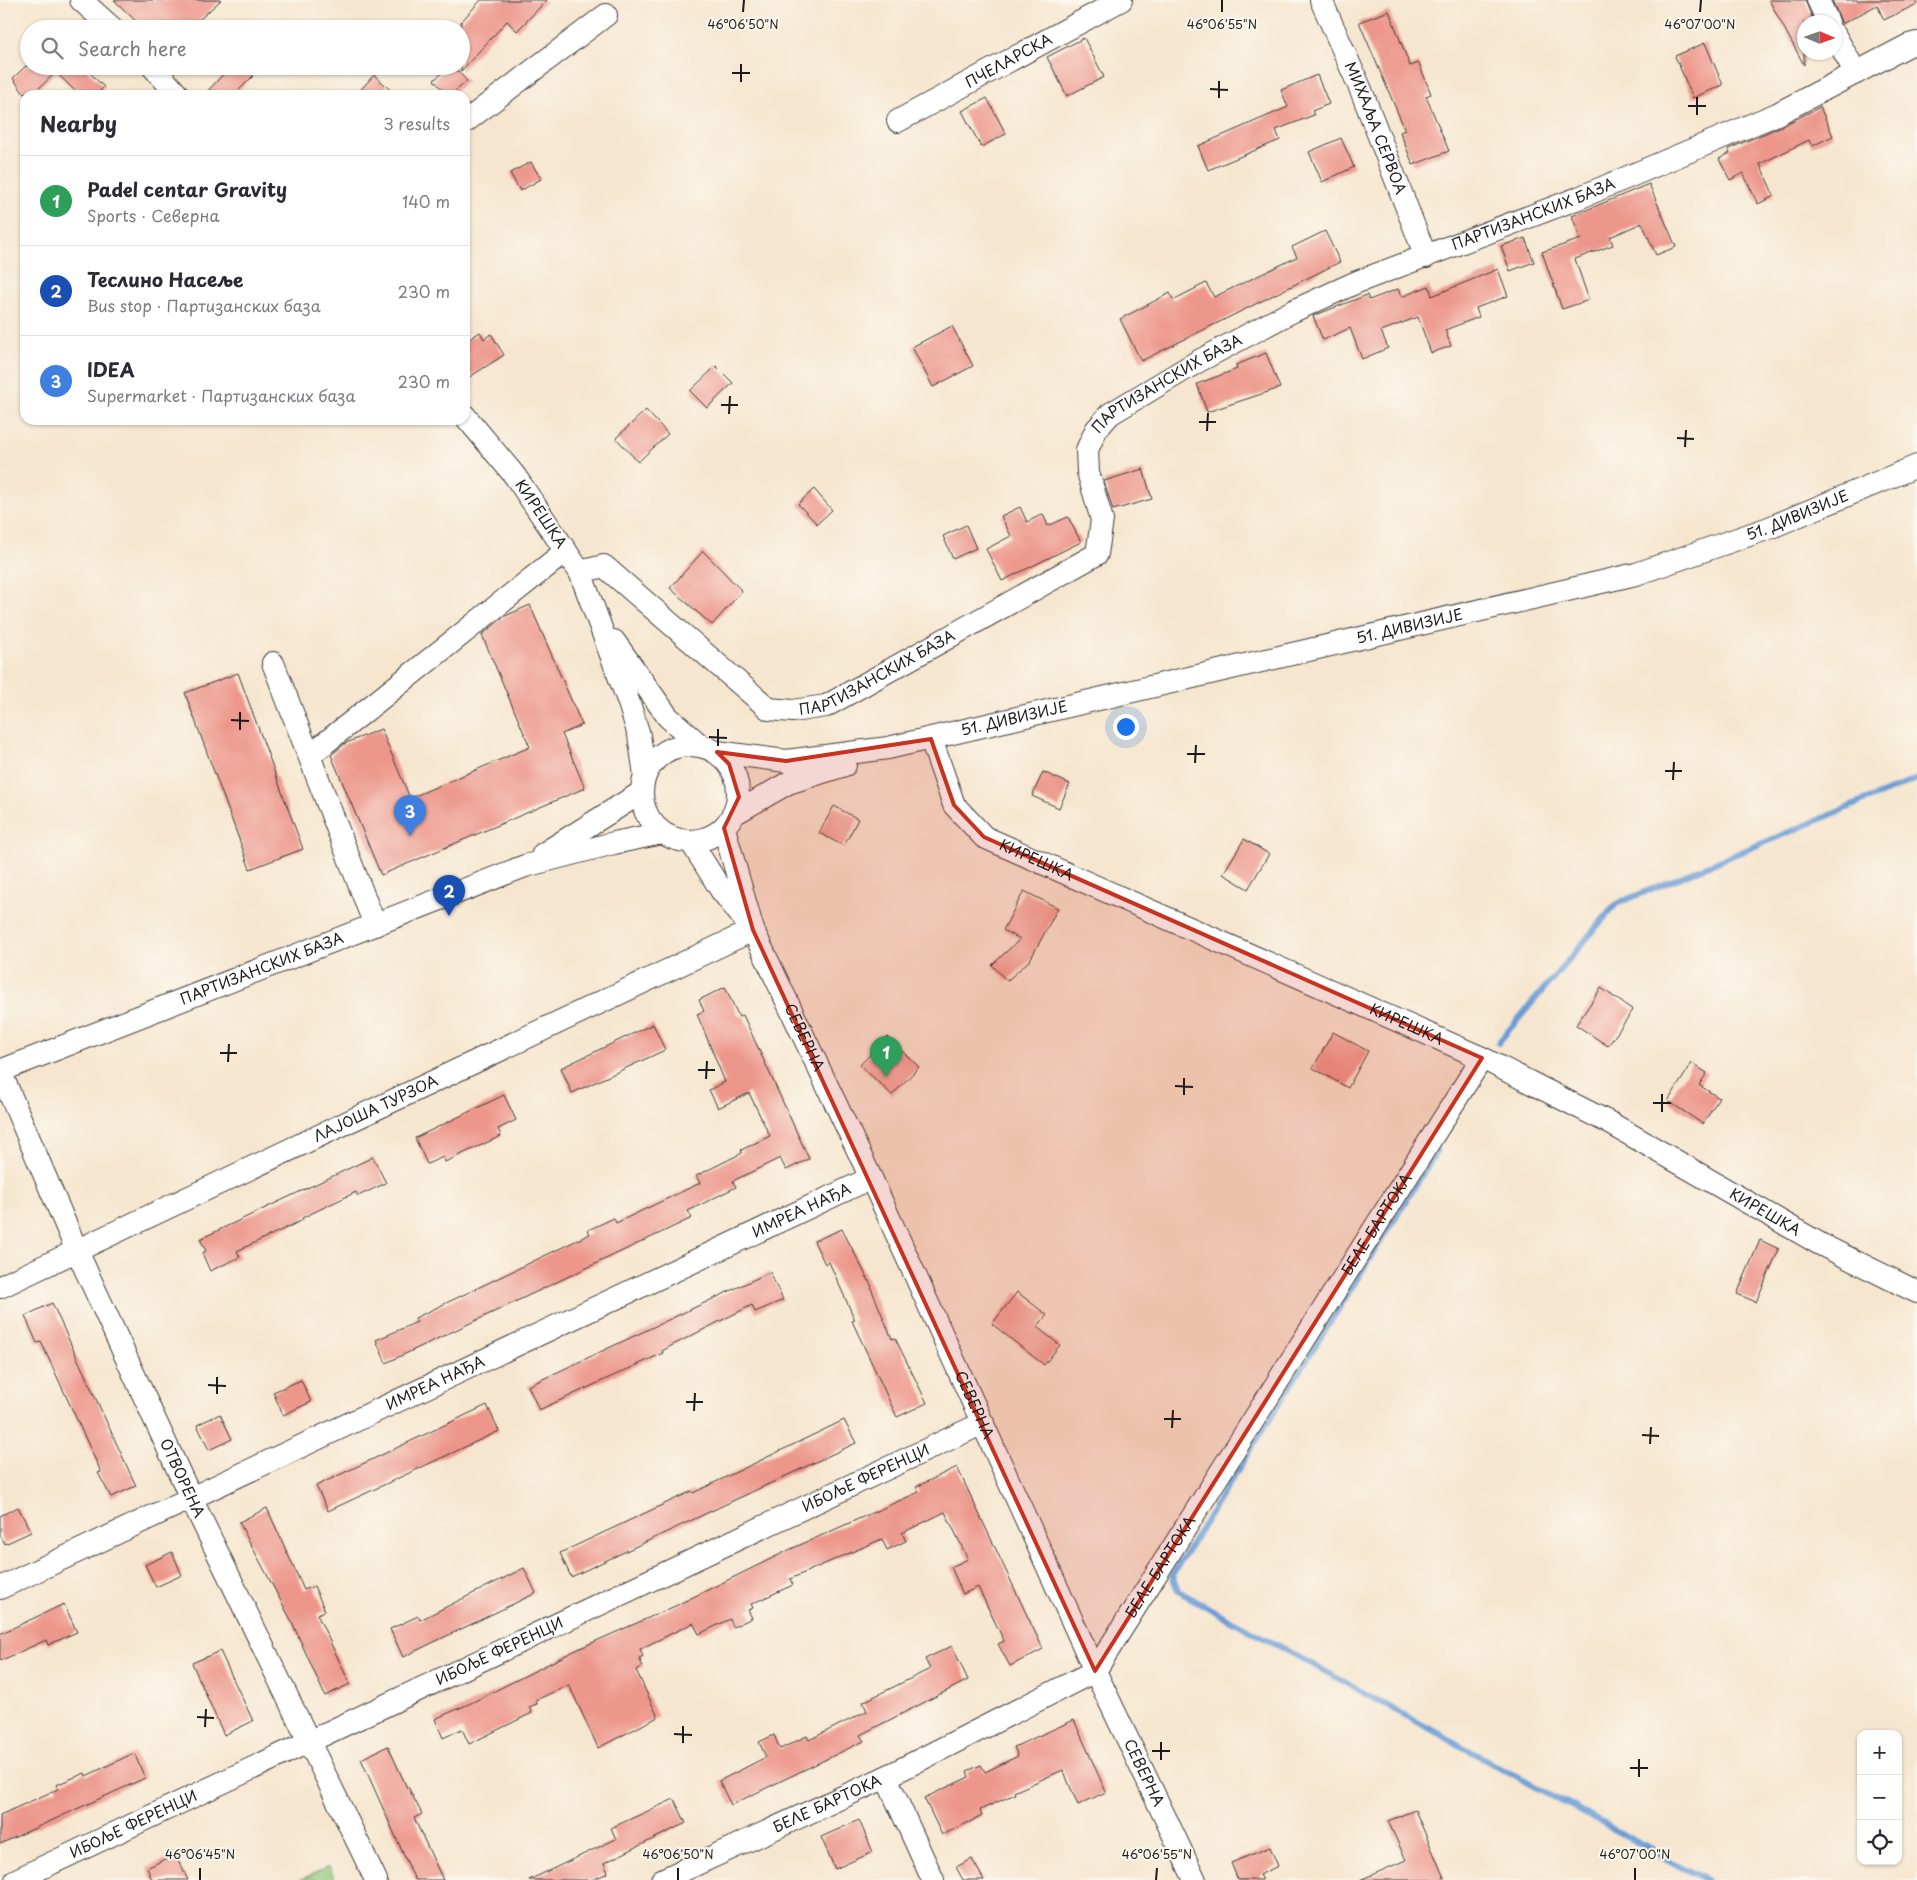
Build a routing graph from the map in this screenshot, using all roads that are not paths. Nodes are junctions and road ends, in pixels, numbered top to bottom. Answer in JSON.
{"nodes":[{"id":1,"x":81,"y":0,"type":"edge"},
{"id":2,"x":1121,"y":0,"type":"edge"},
{"id":3,"x":1320,"y":0,"type":"edge"},
{"id":4,"x":1818,"y":0,"type":"edge"},
{"id":5,"x":606,"y":15,"type":"dead end"},
{"id":6,"x":1825,"y":15,"type":"edge"},
{"id":7,"x":103,"y":20,"type":"edge"},
{"id":8,"x":1917,"y":43,"type":"edge"},
{"id":9,"x":1842,"y":48,"type":"edge"},
{"id":10,"x":1856,"y":73,"type":"junction"},
{"id":11,"x":160,"y":75,"type":"edge"},
{"id":12,"x":174,"y":90,"type":"edge"},
{"id":13,"x":470,"y":118,"type":"edge"},
{"id":14,"x":898,"y":121,"type":"dead end"},
{"id":15,"x":1426,"y":257,"type":"junction"},
{"id":16,"x":470,"y":422,"type":"edge"},
{"id":17,"x":1917,"y":466,"type":"edge"},
{"id":18,"x":566,"y":552,"type":"junction"},
{"id":19,"x":580,"y":572,"type":"junction"},
{"id":20,"x":600,"y":623,"type":"junction"},
{"id":21,"x":273,"y":663,"type":"dead end"},
{"id":22,"x":931,"y":739,"type":"junction"},
{"id":23,"x":888,"y":748,"type":"junction"},
{"id":24,"x":709,"y":749,"type":"junction"},
{"id":25,"x":310,"y":755,"type":"junction"},
{"id":26,"x":644,"y":783,"type":"junction"},
{"id":27,"x":729,"y":821,"type":"junction"},
{"id":28,"x":662,"y":833,"type":"junction"},
{"id":29,"x":691,"y":842,"type":"junction"},
{"id":30,"x":525,"y":866,"type":"junction"},
{"id":31,"x":374,"y":925,"type":"junction"},
{"id":32,"x":753,"y":930,"type":"junction"},
{"id":33,"x":1482,"y":1058,"type":"junction"},
{"id":34,"x":0,"y":1071,"type":"edge"},
{"id":35,"x":871,"y":1178,"type":"junction"},
{"id":36,"x":76,"y":1251,"type":"junction"},
{"id":37,"x":0,"y":1286,"type":"edge"},
{"id":38,"x":1917,"y":1292,"type":"edge"},
{"id":39,"x":983,"y":1424,"type":"junction"},
{"id":40,"x":191,"y":1498,"type":"junction"},
{"id":41,"x":0,"y":1588,"type":"edge"},
{"id":42,"x":1095,"y":1670,"type":"junction"},
{"id":43,"x":308,"y":1742,"type":"junction"},
{"id":44,"x":886,"y":1776,"type":"junction"},
{"id":45,"x":16,"y":1880,"type":"edge"},
{"id":46,"x":376,"y":1880,"type":"edge"},
{"id":47,"x":664,"y":1880,"type":"edge"},
{"id":48,"x":933,"y":1880,"type":"edge"},
{"id":49,"x":1195,"y":1880,"type":"edge"}],
"edges":[{"from":1,"to":7,"type":"street"},
{"from":2,"to":14,"type":"street","name":"ПЧЕЛАРСКА"},
{"from":3,"to":15,"type":"street","name":"МИХАЉА СЕРВОА"},
{"from":4,"to":6,"type":"street"},
{"from":5,"to":13,"type":"street"},
{"from":8,"to":10,"type":"street","name":"ПАРТИЗАНСКИХ БАЗА"},
{"from":9,"to":10,"type":"street"},
{"from":10,"to":15,"type":"street","name":"ПАРТИЗАНСКИХ БАЗА"},
{"from":11,"to":12,"type":"street"},
{"from":15,"to":19,"type":"street","name":"ПАРТИЗАНСКИХ БАЗА"},
{"from":16,"to":18,"type":"street","name":"КИРЕШКА"},
{"from":17,"to":22,"type":"street","name":"51. ДИВИЗИЈЕ"},
{"from":18,"to":19,"type":"street","name":"КИРЕШКА"},
{"from":18,"to":25,"type":"street"},
{"from":19,"to":20,"type":"street","name":"КИРЕШКА"},
{"from":20,"to":24,"type":"street","name":"КИРЕШКА"},
{"from":20,"to":26,"type":"street","name":"КИРЕШКА"},
{"from":21,"to":25,"type":"street"},
{"from":22,"to":23,"type":"street","name":"51. ДИВИЗИЈЕ"},
{"from":22,"to":33,"type":"street","name":"КИРЕШКА"},
{"from":23,"to":24,"type":"street","name":"51. ДИВИЗИЈЕ"},
{"from":23,"to":27,"type":"street","name":"51. ДИВИЗИЈЕ"},
{"from":24,"to":26,"type":"street"},
{"from":24,"to":27,"type":"street"},
{"from":25,"to":31,"type":"street"},
{"from":26,"to":28,"type":"street"},
{"from":26,"to":30,"type":"street","name":"ПАРТИЗАНСКИХ БАЗА"},
{"from":27,"to":29,"type":"street"},
{"from":27,"to":32,"type":"street","name":"СЕВЕРНА"},
{"from":28,"to":29,"type":"street"},
{"from":28,"to":30,"type":"street","name":"ПАРТИЗАНСКИХ БАЗА"},
{"from":29,"to":32,"type":"street","name":"СЕВЕРНА"},
{"from":30,"to":31,"type":"street","name":"ПАРТИЗАНСКИХ БАЗА"},
{"from":31,"to":34,"type":"street","name":"ПАРТИЗАНСКИХ БАЗА"},
{"from":32,"to":35,"type":"street","name":"СЕВЕРНА"},
{"from":32,"to":36,"type":"street","name":"ЛАЈОША ТУРЗОА"},
{"from":33,"to":38,"type":"street","name":"КИРЕШКА"},
{"from":33,"to":42,"type":"street","name":"БЕЛЕ БАРТОКА"},
{"from":34,"to":36,"type":"street","name":"ОТВОРЕНА"},
{"from":35,"to":39,"type":"street","name":"СЕВЕРНА"},
{"from":35,"to":40,"type":"street","name":"ИМРЕА НАЂА"},
{"from":36,"to":37,"type":"street","name":"ЛАЈОША ТУРЗОА"},
{"from":36,"to":40,"type":"street","name":"ОТВОРЕНА"},
{"from":39,"to":42,"type":"street","name":"СЕВЕРНА"},
{"from":39,"to":43,"type":"street","name":"ИБОЉЕ ФЕРЕНЦИ"},
{"from":40,"to":41,"type":"street","name":"ИМРЕА НАЂА"},
{"from":40,"to":43,"type":"street","name":"ОТВОРЕНА"},
{"from":42,"to":44,"type":"street","name":"БЕЛЕ БАРТОКА"},
{"from":42,"to":49,"type":"street","name":"СЕВЕРНА"},
{"from":43,"to":45,"type":"street","name":"ИБОЉЕ ФЕРЕНЦИ"},
{"from":43,"to":46,"type":"street","name":"ОТВОРЕНА"},
{"from":44,"to":47,"type":"street","name":"БЕЛЕ БАРТОКА"},
{"from":44,"to":48,"type":"street"}]}
